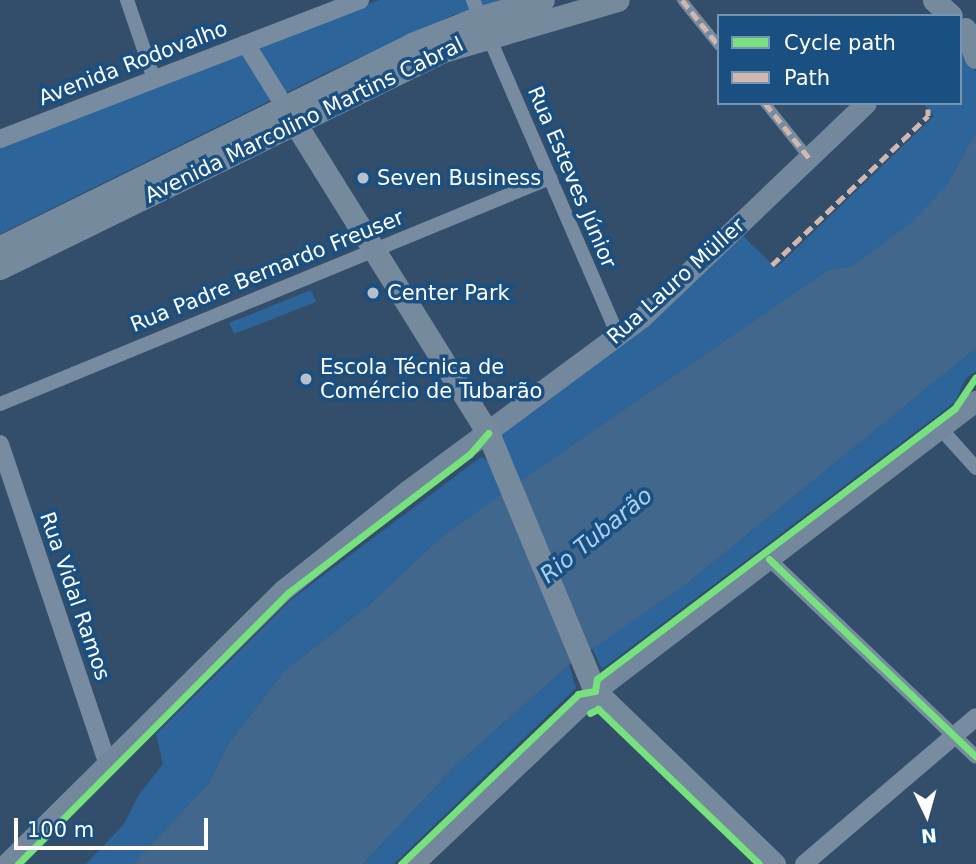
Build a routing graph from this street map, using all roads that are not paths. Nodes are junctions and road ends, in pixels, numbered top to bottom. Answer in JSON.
{"nodes":[{"id":1,"x":127,"y":0,"type":"edge"},
{"id":2,"x":360,"y":0,"type":"edge"},
{"id":3,"x":543,"y":0,"type":"edge"},
{"id":4,"x":618,"y":0,"type":"edge"},
{"id":5,"x":682,"y":0,"type":"edge"},
{"id":6,"x":934,"y":0,"type":"edge"},
{"id":7,"x":951,"y":14,"type":"edge"},
{"id":8,"x":480,"y":17,"type":"edge"},
{"id":9,"x":965,"y":26,"type":"edge"},
{"id":10,"x":246,"y":44,"type":"junction"},
{"id":11,"x":717,"y":44,"type":"edge"},
{"id":12,"x":976,"y":56,"type":"edge"},
{"id":13,"x":154,"y":79,"type":"junction"},
{"id":14,"x":767,"y":105,"type":"edge"},
{"id":15,"x":864,"y":105,"type":"edge"},
{"id":16,"x":290,"y":115,"type":"junction"},
{"id":17,"x":0,"y":139,"type":"edge"},
{"id":18,"x":808,"y":159,"type":"junction"},
{"id":19,"x":550,"y":178,"type":"junction"},
{"id":20,"x":0,"y":247,"type":"edge"},
{"id":21,"x":374,"y":250,"type":"junction"},
{"id":22,"x":0,"y":268,"type":"edge"},
{"id":23,"x":618,"y":336,"type":"junction"},
{"id":24,"x":976,"y":401,"type":"edge"},
{"id":25,"x":0,"y":404,"type":"edge"},
{"id":26,"x":940,"y":428,"type":"junction"},
{"id":27,"x":492,"y":443,"type":"junction"},
{"id":28,"x":0,"y":444,"type":"edge"},
{"id":29,"x":976,"y":468,"type":"edge"},
{"id":30,"x":769,"y":559,"type":"junction"},
{"id":31,"x":593,"y":685,"type":"junction"},
{"id":32,"x":976,"y":717,"type":"edge"},
{"id":33,"x":954,"y":736,"type":"junction"},
{"id":34,"x":976,"y":757,"type":"edge"},
{"id":35,"x":107,"y":762,"type":"junction"},
{"id":36,"x":6,"y":864,"type":"edge"},
{"id":37,"x":413,"y":864,"type":"edge"},
{"id":38,"x":774,"y":864,"type":"edge"},
{"id":39,"x":804,"y":864,"type":"edge"}],
"edges":[{"from":1,"to":13,"type":"street"},
{"from":2,"to":10,"type":"street","name":"Avenida Rodovalho"},
{"from":3,"to":8,"type":"main road","name":"Avenida Marcolino Martins Cabral"},
{"from":4,"to":8,"type":"main road","name":"Avenida Marcolino Martins Cabral"},
{"from":5,"to":11,"type":"street"},
{"from":6,"to":7,"type":"main road"},
{"from":8,"to":16,"type":"main road","name":"Avenida Marcolino Martins Cabral"},
{"from":8,"to":19,"type":"street","name":"Rua Esteves Júnior"},
{"from":9,"to":12,"type":"main road"},
{"from":10,"to":13,"type":"street","name":"Avenida Rodovalho"},
{"from":10,"to":16,"type":"street"},
{"from":13,"to":17,"type":"street","name":"Avenida Rodovalho"},
{"from":14,"to":18,"type":"street"},
{"from":15,"to":18,"type":"main road","name":"Rua Lauro Müller"},
{"from":16,"to":20,"type":"main road","name":"Avenida Marcolino Martins Cabral"},
{"from":16,"to":21,"type":"main road"},
{"from":16,"to":22,"type":"main road","name":"Avenida Marcolino Martins Cabral"},
{"from":18,"to":23,"type":"main road","name":"Rua Lauro Müller"},
{"from":19,"to":21,"type":"street","name":"Rua Padre Bernardo Freuser"},
{"from":19,"to":23,"type":"street","name":"Rua Esteves Júnior"},
{"from":21,"to":25,"type":"street","name":"Rua Padre Bernardo Freuser"},
{"from":21,"to":27,"type":"main road"},
{"from":23,"to":27,"type":"main road","name":"Rua Lauro Müller"},
{"from":24,"to":26,"type":"main road"},
{"from":26,"to":29,"type":"street"},
{"from":26,"to":30,"type":"main road"},
{"from":27,"to":31,"type":"main road"},
{"from":27,"to":35,"type":"main road","name":"Rua Lauro Müller"},
{"from":28,"to":35,"type":"street","name":"Rua Vidal Ramos"},
{"from":30,"to":31,"type":"main road"},
{"from":30,"to":33,"type":"street"},
{"from":31,"to":37,"type":"main road"},
{"from":31,"to":38,"type":"main road"},
{"from":32,"to":33,"type":"street"},
{"from":33,"to":34,"type":"street"},
{"from":33,"to":39,"type":"street"},
{"from":35,"to":36,"type":"main road","name":"Rua Lauro Müller"}]}
